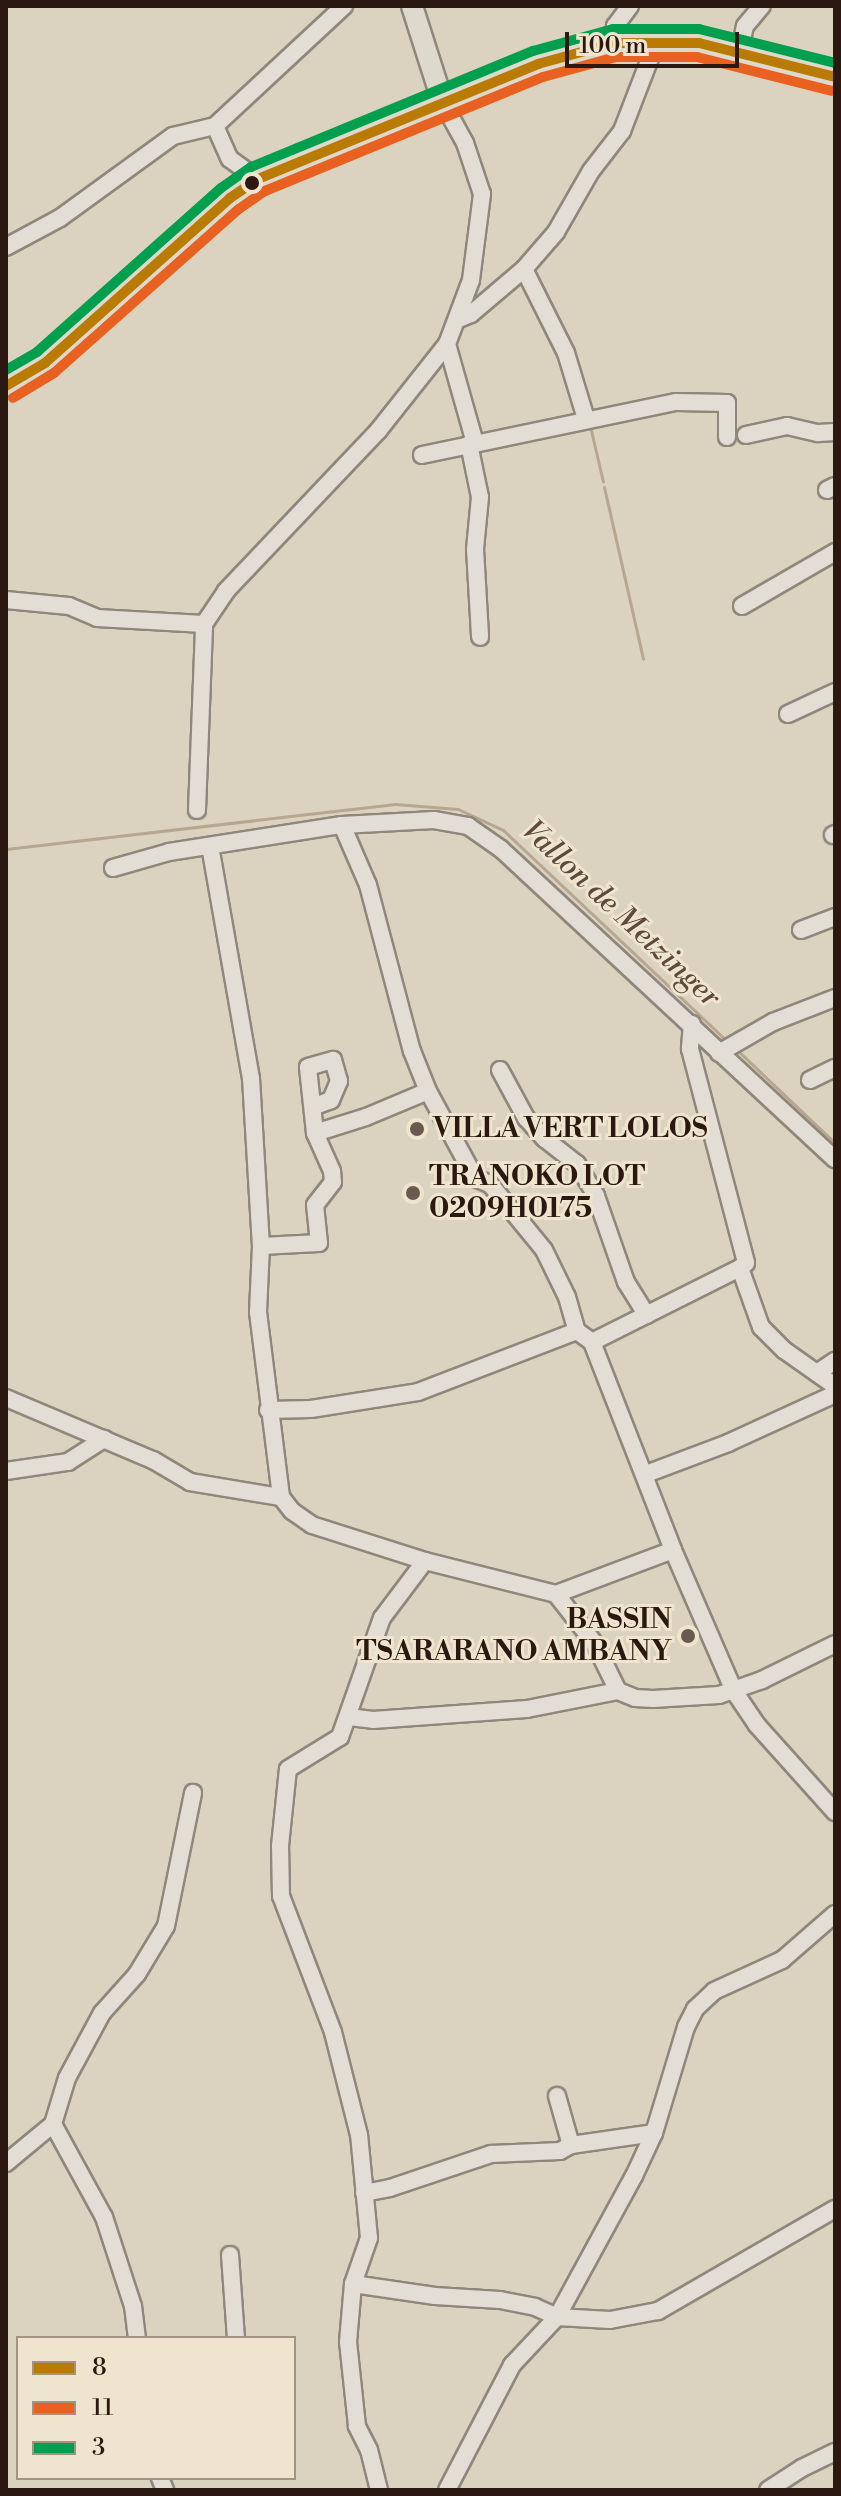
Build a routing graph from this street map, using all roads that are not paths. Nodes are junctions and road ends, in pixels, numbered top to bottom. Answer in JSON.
{"nodes":[{"id":1,"x":344,"y":6,"type":"edge"},
{"id":2,"x":412,"y":6,"type":"edge"},
{"id":3,"x":630,"y":6,"type":"edge"},
{"id":4,"x":762,"y":6,"type":"edge"},
{"id":5,"x":614,"y":43,"type":"junction"},
{"id":6,"x":656,"y":43,"type":"junction"},
{"id":7,"x":740,"y":51,"type":"junction"},
{"id":8,"x":835,"y":77,"type":"edge"},
{"id":9,"x":443,"y":103,"type":"junction"},
{"id":10,"x":215,"y":126,"type":"junction"},
{"id":11,"x":258,"y":179,"type":"junction"},
{"id":12,"x":6,"y":247,"type":"edge"},
{"id":13,"x":524,"y":269,"type":"junction"},
{"id":14,"x":459,"y":319,"type":"junction"},
{"id":15,"x":447,"y":344,"type":"junction"},
{"id":16,"x":6,"y":386,"type":"edge"},
{"id":17,"x":586,"y":419,"type":"junction"},
{"id":18,"x":835,"y":432,"type":"edge"},
{"id":19,"x":746,"y":435,"type":"dead end"},
{"id":20,"x":727,"y":437,"type":"dead end"},
{"id":21,"x":472,"y":443,"type":"junction"},
{"id":22,"x":422,"y":455,"type":"dead end"},
{"id":23,"x":835,"y":552,"type":"edge"},
{"id":24,"x":6,"y":600,"type":"edge"},
{"id":25,"x":742,"y":606,"type":"dead end"},
{"id":26,"x":204,"y":624,"type":"junction"},
{"id":27,"x":480,"y":637,"type":"dead end"},
{"id":28,"x":835,"y":692,"type":"edge"},
{"id":29,"x":788,"y":714,"type":"dead end"},
{"id":30,"x":197,"y":810,"type":"dead end"},
{"id":31,"x":342,"y":825,"type":"junction"},
{"id":32,"x":210,"y":846,"type":"junction"},
{"id":33,"x":113,"y":868,"type":"dead end"},
{"id":34,"x":835,"y":917,"type":"edge"},
{"id":35,"x":801,"y":930,"type":"dead end"},
{"id":36,"x":835,"y":998,"type":"edge"},
{"id":37,"x":692,"y":1024,"type":"junction"},
{"id":38,"x":719,"y":1053,"type":"junction"},
{"id":39,"x":835,"y":1068,"type":"edge"},
{"id":40,"x":500,"y":1070,"type":"dead end"},
{"id":41,"x":810,"y":1080,"type":"dead end"},
{"id":42,"x":428,"y":1091,"type":"junction"},
{"id":43,"x":313,"y":1107,"type":"dead end"},
{"id":44,"x":315,"y":1133,"type":"junction"},
{"id":45,"x":835,"y":1159,"type":"edge"},
{"id":46,"x":261,"y":1246,"type":"junction"},
{"id":47,"x":740,"y":1268,"type":"junction"},
{"id":48,"x":647,"y":1315,"type":"junction"},
{"id":49,"x":577,"y":1331,"type":"junction"},
{"id":50,"x":592,"y":1342,"type":"junction"},
{"id":51,"x":835,"y":1361,"type":"edge"},
{"id":52,"x":817,"y":1373,"type":"junction"},
{"id":53,"x":835,"y":1386,"type":"edge"},
{"id":54,"x":835,"y":1394,"type":"edge"},
{"id":55,"x":6,"y":1398,"type":"edge"},
{"id":56,"x":268,"y":1410,"type":"junction"},
{"id":57,"x":104,"y":1439,"type":"junction"},
{"id":58,"x":6,"y":1471,"type":"edge"},
{"id":59,"x":646,"y":1474,"type":"junction"},
{"id":60,"x":281,"y":1497,"type":"junction"},
{"id":61,"x":673,"y":1550,"type":"junction"},
{"id":62,"x":425,"y":1561,"type":"junction"},
{"id":63,"x":556,"y":1594,"type":"junction"},
{"id":64,"x":835,"y":1644,"type":"edge"},
{"id":65,"x":618,"y":1691,"type":"junction"},
{"id":66,"x":734,"y":1691,"type":"junction"},
{"id":67,"x":349,"y":1717,"type":"junction"},
{"id":68,"x":193,"y":1793,"type":"dead end"},
{"id":69,"x":835,"y":1812,"type":"edge"},
{"id":70,"x":835,"y":1914,"type":"edge"},
{"id":71,"x":557,"y":2096,"type":"dead end"},
{"id":72,"x":53,"y":2124,"type":"junction"},
{"id":73,"x":654,"y":2133,"type":"junction"},
{"id":74,"x":571,"y":2145,"type":"junction"},
{"id":75,"x":6,"y":2163,"type":"edge"},
{"id":76,"x":364,"y":2193,"type":"junction"},
{"id":77,"x":835,"y":2209,"type":"edge"},
{"id":78,"x":230,"y":2255,"type":"dead end"},
{"id":79,"x":353,"y":2284,"type":"junction"},
{"id":80,"x":557,"y":2317,"type":"junction"},
{"id":81,"x":137,"y":2336,"type":"edge"},
{"id":82,"x":236,"y":2336,"type":"edge"},
{"id":83,"x":835,"y":2452,"type":"edge"},
{"id":84,"x":379,"y":2490,"type":"edge"},
{"id":85,"x":447,"y":2490,"type":"edge"},
{"id":86,"x":768,"y":2490,"type":"edge"}],
"edges":[{"from":1,"to":10,"type":"street"},
{"from":2,"to":9,"type":"main road"},
{"from":3,"to":5,"type":"street"},
{"from":4,"to":7,"type":"street"},
{"from":5,"to":6,"type":"main road"},
{"from":5,"to":9,"type":"main road"},
{"from":6,"to":7,"type":"main road"},
{"from":6,"to":13,"type":"street"},
{"from":7,"to":8,"type":"main road"},
{"from":9,"to":11,"type":"main road"},
{"from":9,"to":14,"type":"street"},
{"from":10,"to":11,"type":"street"},
{"from":10,"to":12,"type":"street"},
{"from":11,"to":16,"type":"main road"},
{"from":13,"to":14,"type":"street"},
{"from":13,"to":17,"type":"street"},
{"from":14,"to":15,"type":"street"},
{"from":15,"to":21,"type":"street"},
{"from":15,"to":26,"type":"street"},
{"from":17,"to":20,"type":"street"},
{"from":17,"to":21,"type":"street"},
{"from":18,"to":19,"type":"street"},
{"from":21,"to":22,"type":"street"},
{"from":21,"to":27,"type":"street"},
{"from":23,"to":25,"type":"street"},
{"from":24,"to":26,"type":"street"},
{"from":26,"to":30,"type":"street"},
{"from":28,"to":29,"type":"street"},
{"from":31,"to":32,"type":"street"},
{"from":31,"to":37,"type":"street"},
{"from":31,"to":42,"type":"street"},
{"from":32,"to":33,"type":"street"},
{"from":32,"to":46,"type":"street"},
{"from":34,"to":35,"type":"street"},
{"from":36,"to":38,"type":"street"},
{"from":37,"to":38,"type":"street"},
{"from":37,"to":47,"type":"street"},
{"from":38,"to":45,"type":"street"},
{"from":39,"to":41,"type":"street"},
{"from":40,"to":48,"type":"street"},
{"from":42,"to":44,"type":"street"},
{"from":42,"to":49,"type":"street"},
{"from":43,"to":44,"type":"street"},
{"from":44,"to":46,"type":"street"},
{"from":46,"to":56,"type":"street"},
{"from":47,"to":48,"type":"street"},
{"from":47,"to":52,"type":"street"},
{"from":48,"to":50,"type":"street"},
{"from":49,"to":50,"type":"street"},
{"from":49,"to":56,"type":"street"},
{"from":50,"to":59,"type":"street"},
{"from":51,"to":52,"type":"street"},
{"from":52,"to":53,"type":"street"},
{"from":54,"to":59,"type":"street"},
{"from":55,"to":57,"type":"street"},
{"from":56,"to":60,"type":"street"},
{"from":57,"to":58,"type":"street"},
{"from":57,"to":60,"type":"street"},
{"from":59,"to":61,"type":"street"},
{"from":60,"to":62,"type":"street"},
{"from":61,"to":63,"type":"street"},
{"from":61,"to":66,"type":"street"},
{"from":62,"to":63,"type":"street"},
{"from":62,"to":67,"type":"street"},
{"from":63,"to":65,"type":"street"},
{"from":64,"to":66,"type":"street"},
{"from":65,"to":66,"type":"street"},
{"from":65,"to":67,"type":"street"},
{"from":66,"to":69,"type":"street"},
{"from":67,"to":76,"type":"street"},
{"from":68,"to":72,"type":"street"},
{"from":70,"to":73,"type":"street"},
{"from":71,"to":74,"type":"street"},
{"from":72,"to":75,"type":"street"},
{"from":72,"to":81,"type":"street"},
{"from":73,"to":74,"type":"street"},
{"from":73,"to":80,"type":"street"},
{"from":74,"to":76,"type":"street"},
{"from":76,"to":79,"type":"street"},
{"from":77,"to":80,"type":"street"},
{"from":78,"to":82,"type":"street"},
{"from":79,"to":80,"type":"street"},
{"from":79,"to":84,"type":"street"},
{"from":80,"to":85,"type":"street"},
{"from":83,"to":86,"type":"street"}]}
